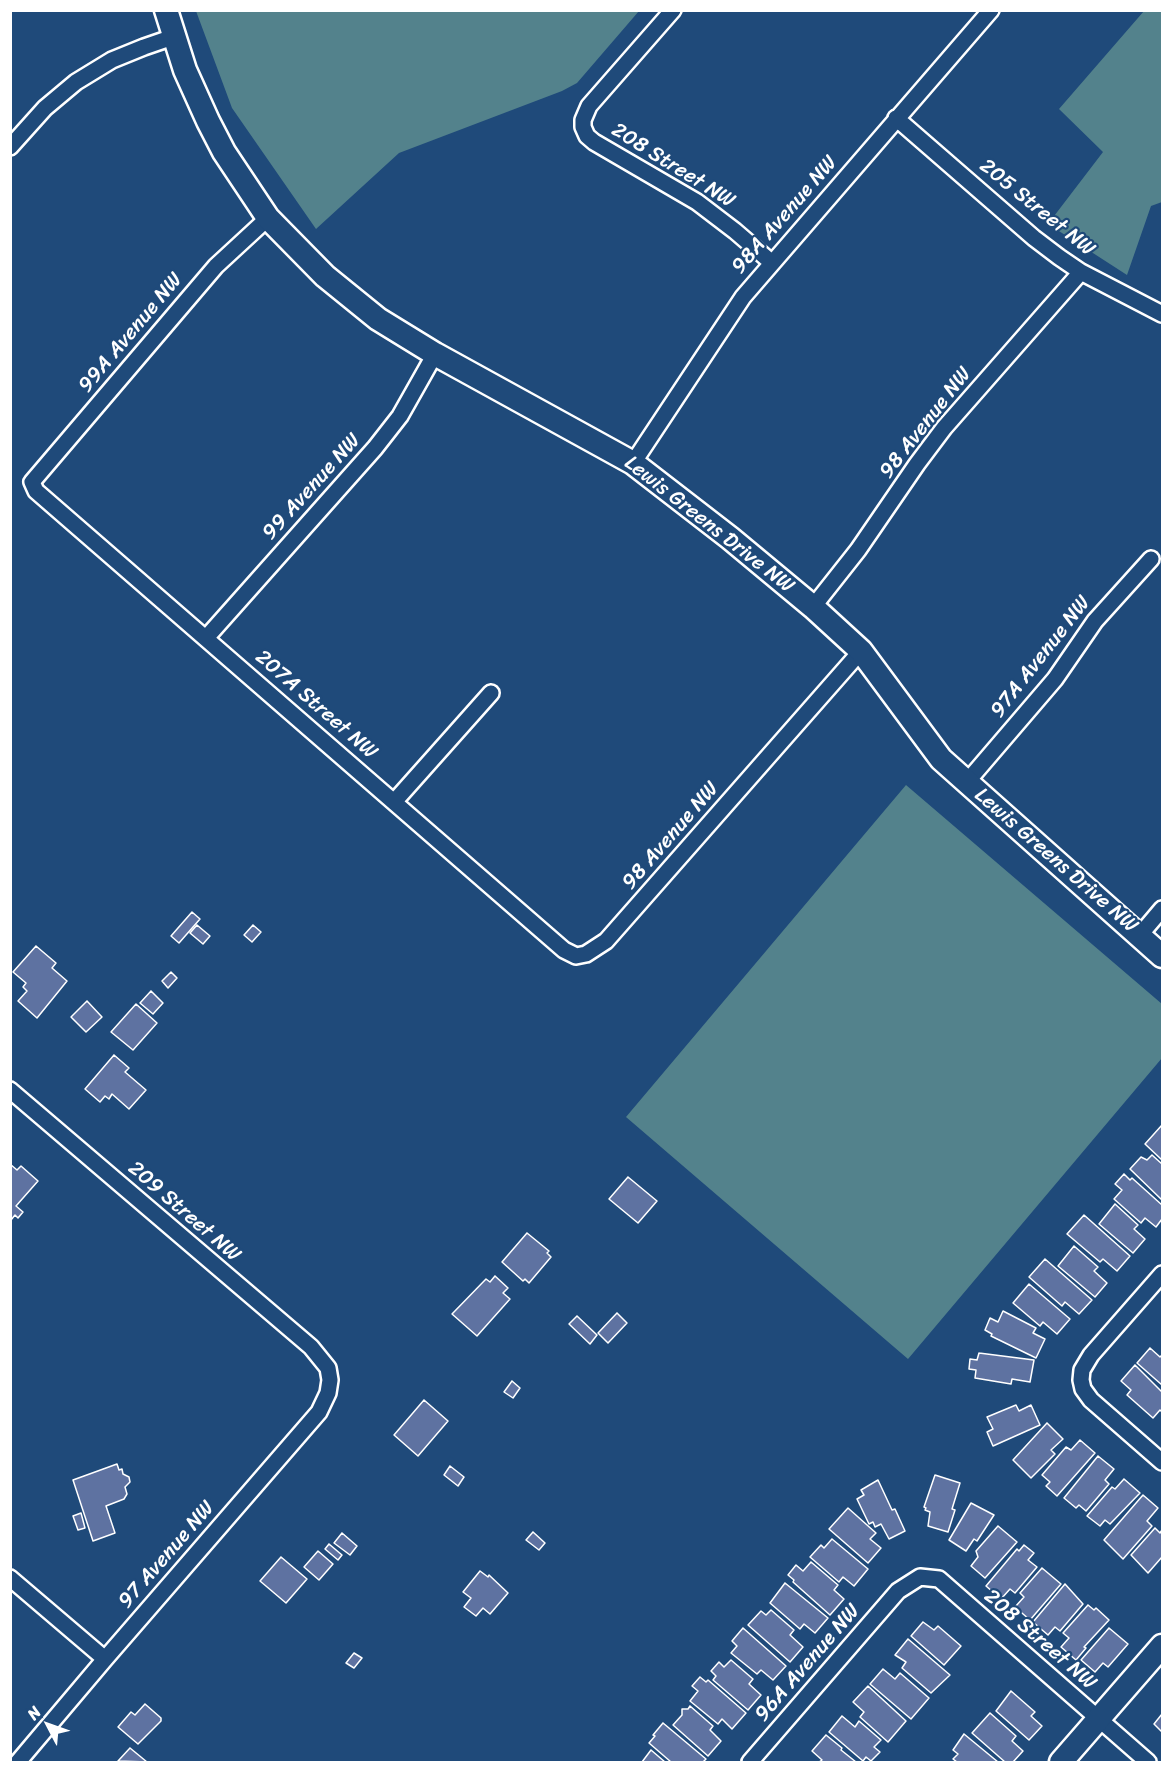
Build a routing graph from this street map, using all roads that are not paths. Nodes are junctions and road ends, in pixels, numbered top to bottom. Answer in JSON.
{"nodes":[{"id":1,"x":166,"y":10,"type":"edge"},
{"id":2,"x":673,"y":10,"type":"edge"},
{"id":3,"x":991,"y":10,"type":"edge"},
{"id":4,"x":174,"y":37,"type":"junction"},
{"id":5,"x":896,"y":118,"type":"junction"},
{"id":6,"x":10,"y":147,"type":"edge"},
{"id":7,"x":268,"y":218,"type":"junction"},
{"id":8,"x":771,"y":262,"type":"junction"},
{"id":9,"x":1081,"y":272,"type":"junction"},
{"id":10,"x":1162,"y":314,"type":"edge"},
{"id":11,"x":435,"y":354,"type":"junction"},
{"id":12,"x":633,"y":463,"type":"junction"},
{"id":13,"x":32,"y":482,"type":"joint"},
{"id":14,"x":1150,"y":559,"type":"dead end"},
{"id":15,"x":813,"y":607,"type":"junction"},
{"id":16,"x":206,"y":638,"type":"junction"},
{"id":17,"x":861,"y":651,"type":"junction"},
{"id":18,"x":490,"y":693,"type":"dead end"},
{"id":19,"x":966,"y":783,"type":"junction"},
{"id":20,"x":394,"y":802,"type":"junction"},
{"id":21,"x":1162,"y":909,"type":"edge"},
{"id":22,"x":1140,"y":935,"type":"junction"},
{"id":23,"x":576,"y":956,"type":"joint"},
{"id":24,"x":1162,"y":956,"type":"edge"},
{"id":25,"x":10,"y":1090,"type":"edge"},
{"id":26,"x":1162,"y":1274,"type":"edge"},
{"id":27,"x":328,"y":1368,"type":"joint"},
{"id":28,"x":1162,"y":1462,"type":"edge"},
{"id":29,"x":10,"y":1578,"type":"edge"},
{"id":30,"x":898,"y":1591,"type":"joint"},
{"id":31,"x":1162,"y":1646,"type":"edge"},
{"id":32,"x":105,"y":1659,"type":"junction"},
{"id":33,"x":1099,"y":1719,"type":"junction"},
{"id":34,"x":18,"y":1762,"type":"edge"},
{"id":35,"x":750,"y":1762,"type":"edge"},
{"id":36,"x":1061,"y":1762,"type":"edge"},
{"id":37,"x":1148,"y":1762,"type":"edge"}],
"edges":[{"from":1,"to":4,"type":"street","name":"Lewis Greens Drive NW"},
{"from":2,"to":8,"type":"street","name":"208 Street NW"},
{"from":3,"to":5,"type":"street","name":"98A Avenue NW"},
{"from":4,"to":6,"type":"street"},
{"from":4,"to":7,"type":"street","name":"Lewis Greens Drive NW"},
{"from":5,"to":8,"type":"street","name":"98A Avenue NW"},
{"from":5,"to":9,"type":"street","name":"205 Street NW"},
{"from":7,"to":11,"type":"street","name":"Lewis Greens Drive NW"},
{"from":7,"to":13,"type":"street","name":"99A Avenue NW"},
{"from":8,"to":12,"type":"street","name":"98A Avenue NW"},
{"from":9,"to":10,"type":"street","name":"205 Street NW"},
{"from":9,"to":15,"type":"street","name":"98 Avenue NW"},
{"from":11,"to":12,"type":"street","name":"Lewis Greens Drive NW"},
{"from":11,"to":16,"type":"street","name":"99 Avenue NW"},
{"from":12,"to":15,"type":"street","name":"Lewis Greens Drive NW"},
{"from":13,"to":16,"type":"street","name":"207A Street NW"},
{"from":14,"to":19,"type":"street","name":"97A Avenue NW"},
{"from":15,"to":17,"type":"street","name":"Lewis Greens Drive NW"},
{"from":16,"to":20,"type":"street","name":"207A Street NW"},
{"from":17,"to":19,"type":"street","name":"Lewis Greens Drive NW"},
{"from":17,"to":23,"type":"street","name":"98 Avenue NW"},
{"from":18,"to":20,"type":"street"},
{"from":19,"to":22,"type":"street","name":"Lewis Greens Drive NW"},
{"from":20,"to":23,"type":"street","name":"207A Street NW"},
{"from":21,"to":22,"type":"street"},
{"from":22,"to":24,"type":"street","name":"Lewis Greens Drive NW"},
{"from":25,"to":27,"type":"street","name":"209 Street NW"},
{"from":26,"to":28,"type":"street"},
{"from":27,"to":32,"type":"street","name":"97 Avenue NW"},
{"from":29,"to":32,"type":"street"},
{"from":30,"to":33,"type":"street","name":"208 Street NW"},
{"from":30,"to":35,"type":"street","name":"96A Avenue NW"},
{"from":31,"to":33,"type":"street"},
{"from":32,"to":34,"type":"street","name":"97 Avenue NW"},
{"from":33,"to":36,"type":"street"},
{"from":33,"to":37,"type":"street","name":"208 Street NW"}]}
